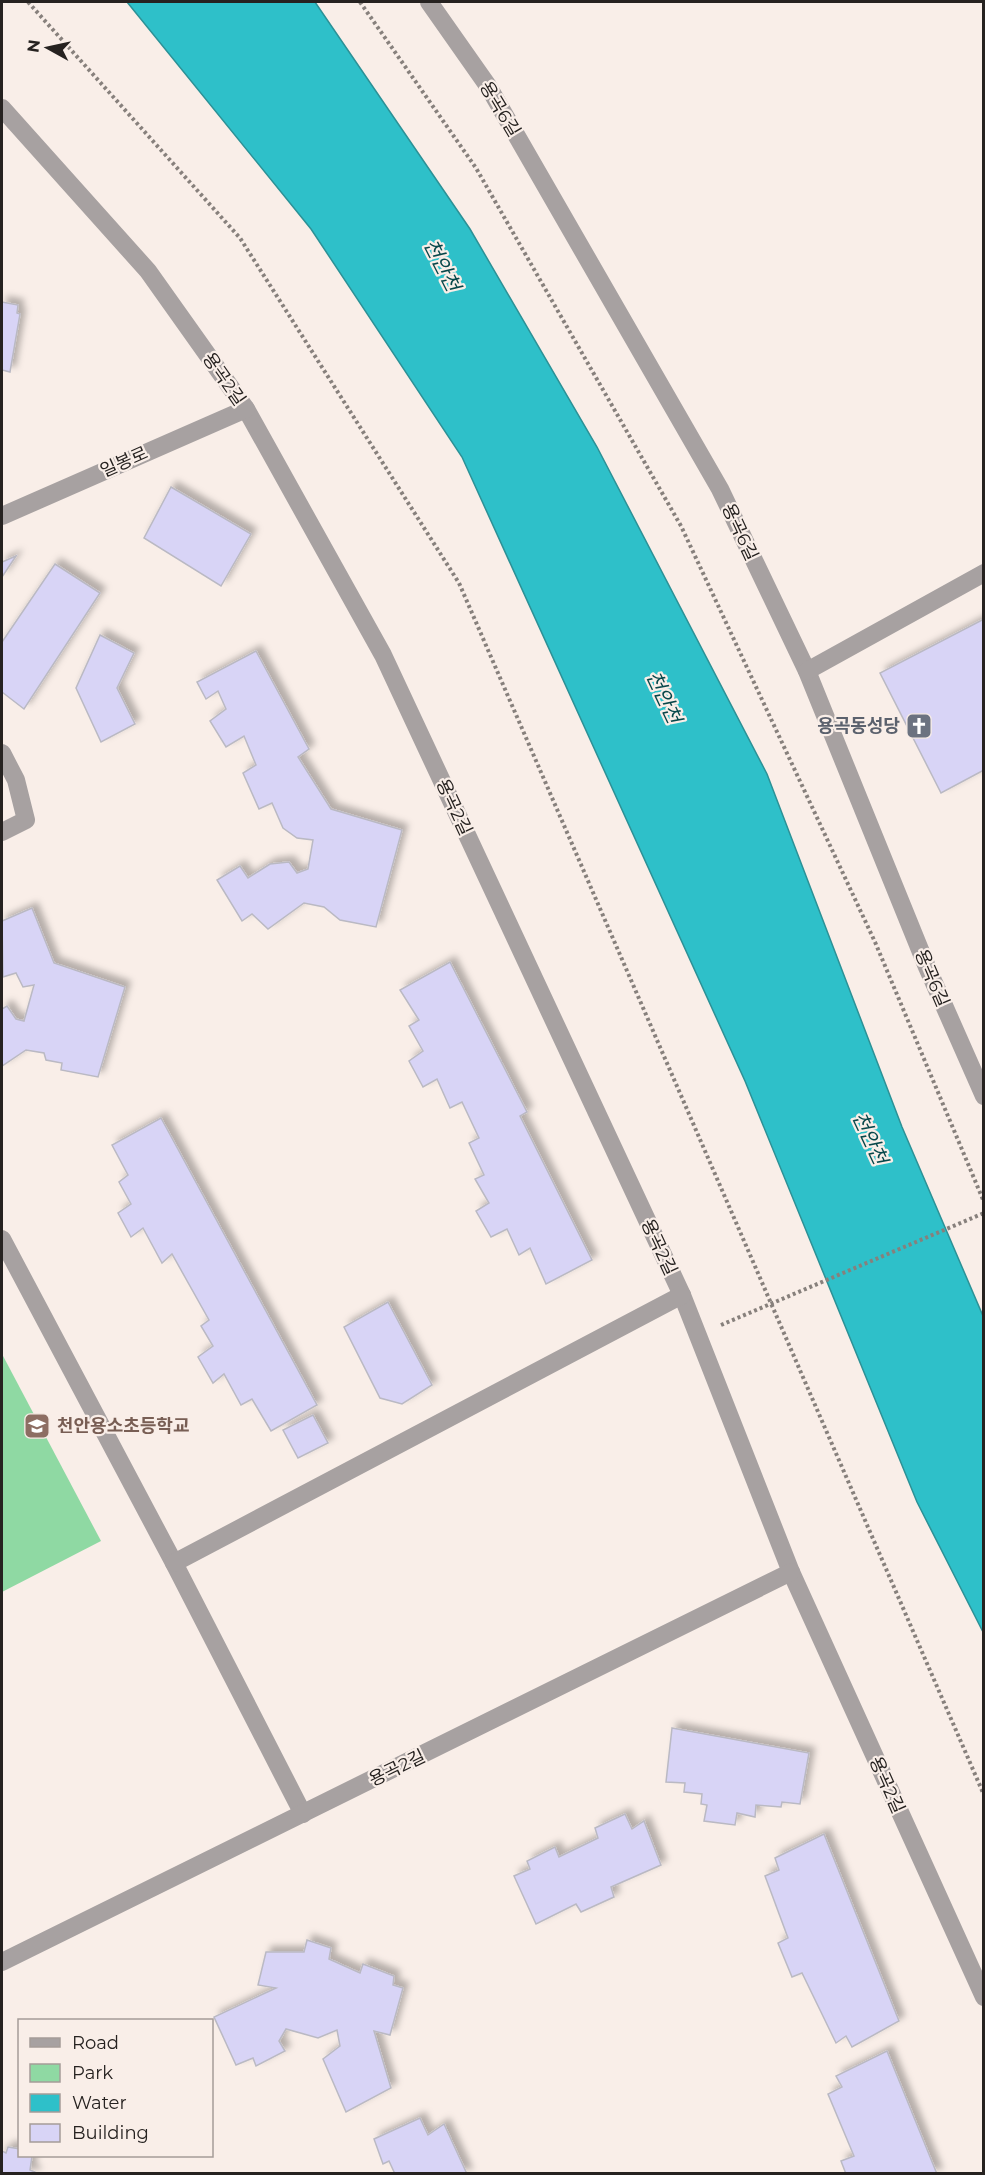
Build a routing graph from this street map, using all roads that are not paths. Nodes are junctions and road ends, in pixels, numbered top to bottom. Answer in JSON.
{"nodes":[{"id":1,"x":429,"y":2,"type":"edge"},
{"id":2,"x":2,"y":108,"type":"edge"},
{"id":3,"x":246,"y":409,"type":"junction"},
{"id":4,"x":2,"y":516,"type":"edge"},
{"id":5,"x":984,"y":573,"type":"edge"},
{"id":6,"x":807,"y":671,"type":"junction"},
{"id":7,"x":2,"y":753,"type":"edge"},
{"id":8,"x":2,"y":832,"type":"edge"},
{"id":9,"x":984,"y":1096,"type":"edge"},
{"id":10,"x":2,"y":1239,"type":"edge"},
{"id":11,"x":682,"y":1295,"type":"junction"},
{"id":12,"x":174,"y":1563,"type":"junction"},
{"id":13,"x":791,"y":1572,"type":"junction"},
{"id":14,"x":303,"y":1814,"type":"junction"},
{"id":15,"x":2,"y":1962,"type":"edge"},
{"id":16,"x":984,"y":1997,"type":"edge"}],
"edges":[{"from":1,"to":6,"type":"street","name":"용곡6길"},
{"from":2,"to":3,"type":"street","name":"용곡2길"},
{"from":3,"to":4,"type":"street","name":"일봉로"},
{"from":3,"to":11,"type":"street","name":"용곡2길"},
{"from":5,"to":6,"type":"street"},
{"from":6,"to":9,"type":"street","name":"용곡6길"},
{"from":7,"to":8,"type":"street"},
{"from":10,"to":12,"type":"street"},
{"from":11,"to":12,"type":"street"},
{"from":11,"to":13,"type":"street","name":"용곡2길"},
{"from":12,"to":14,"type":"street"},
{"from":13,"to":14,"type":"street","name":"용곡2길"},
{"from":13,"to":16,"type":"street","name":"용곡2길"},
{"from":14,"to":15,"type":"street","name":"용곡2길"}]}
